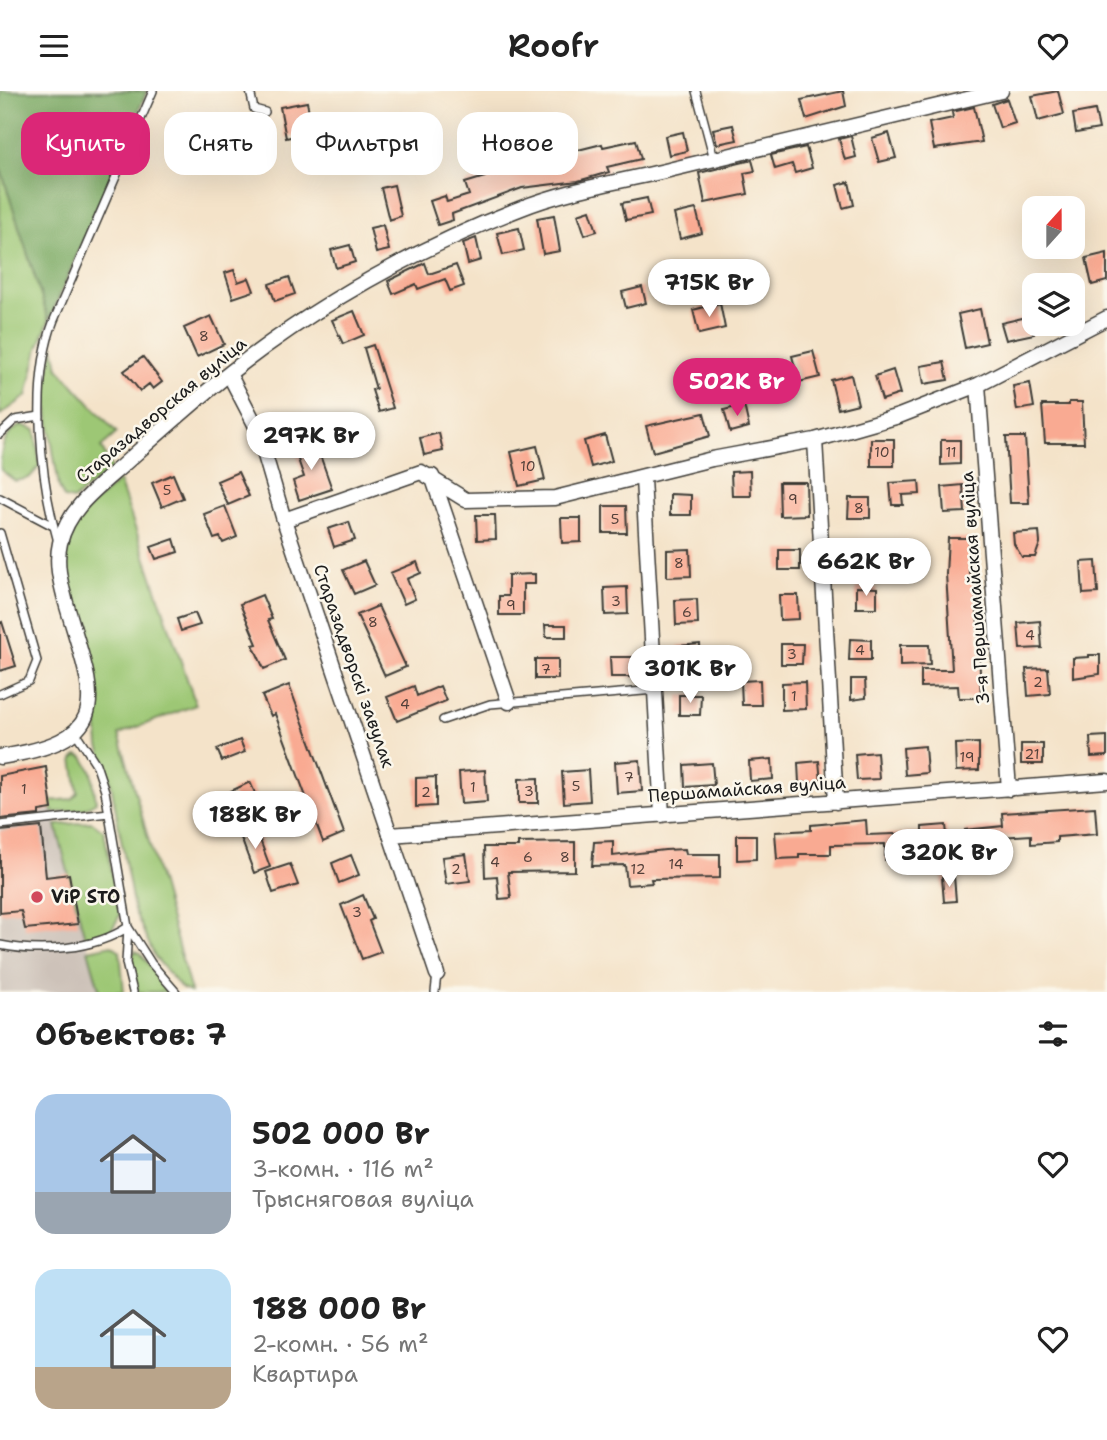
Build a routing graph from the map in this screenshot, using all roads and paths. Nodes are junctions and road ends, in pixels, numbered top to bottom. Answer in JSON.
{"nodes":[{"id":1,"x":153,"y":91,"type":"edge"},
{"id":2,"x":250,"y":91,"type":"edge"},
{"id":3,"x":696,"y":91,"type":"edge"},
{"id":4,"x":1001,"y":91,"type":"edge"},
{"id":5,"x":265,"y":112,"type":"dead end"},
{"id":6,"x":714,"y":159,"type":"junction"},
{"id":7,"x":1107,"y":318,"type":"edge"},
{"id":8,"x":229,"y":374,"type":"junction"},
{"id":9,"x":978,"y":385,"type":"junction"},
{"id":10,"x":40,"y":416,"type":"junction"},
{"id":11,"x":0,"y":434,"type":"edge"},
{"id":12,"x":815,"y":440,"type":"junction"},
{"id":13,"x":432,"y":476,"type":"junction"},
{"id":14,"x":643,"y":479,"type":"junction"},
{"id":15,"x":0,"y":498,"type":"edge"},
{"id":16,"x":285,"y":520,"type":"junction"},
{"id":17,"x":53,"y":526,"type":"junction"},
{"id":18,"x":0,"y":533,"type":"edge"},
{"id":19,"x":59,"y":547,"type":"junction"},
{"id":20,"x":655,"y":690,"type":"junction"},
{"id":21,"x":0,"y":694,"type":"edge"},
{"id":22,"x":509,"y":702,"type":"junction"},
{"id":23,"x":443,"y":720,"type":"dead end"},
{"id":24,"x":76,"y":733,"type":"junction"},
{"id":25,"x":0,"y":757,"type":"edge"},
{"id":26,"x":1107,"y":782,"type":"edge"},
{"id":27,"x":1009,"y":789,"type":"junction"},
{"id":28,"x":836,"y":802,"type":"junction"},
{"id":29,"x":109,"y":813,"type":"junction"},
{"id":30,"x":662,"y":815,"type":"junction"},
{"id":31,"x":0,"y":825,"type":"edge"},
{"id":32,"x":390,"y":835,"type":"junction"},
{"id":33,"x":128,"y":927,"type":"junction"},
{"id":34,"x":0,"y":945,"type":"edge"},
{"id":35,"x":437,"y":974,"type":"joint"},
{"id":36,"x":133,"y":992,"type":"edge"},
{"id":37,"x":176,"y":992,"type":"edge"},
{"id":38,"x":435,"y":992,"type":"edge"}],
"edges":[{"from":1,"to":10,"type":"lane"},
{"from":2,"to":5,"type":"lane"},
{"from":3,"to":6,"type":"lane"},
{"from":4,"to":6,"type":"street","name":"Старазадворская вуліца"},
{"from":6,"to":8,"type":"street","name":"Старазадворская вуліца"},
{"from":7,"to":9,"type":"street"},
{"from":8,"to":16,"type":"street","name":"Старазадворскі завулак"},
{"from":8,"to":19,"type":"street","name":"Старазадворская вуліца"},
{"from":9,"to":12,"type":"street"},
{"from":9,"to":27,"type":"street","name":"3-я Першамайская вуліца"},
{"from":10,"to":11,"type":"lane"},
{"from":10,"to":17,"type":"lane"},
{"from":12,"to":14,"type":"street"},
{"from":12,"to":28,"type":"street"},
{"from":13,"to":14,"type":"street"},
{"from":13,"to":16,"type":"street"},
{"from":13,"to":22,"type":"street"},
{"from":14,"to":20,"type":"street"},
{"from":15,"to":17,"type":"lane"},
{"from":16,"to":32,"type":"street","name":"Старазадворскі завулак"},
{"from":17,"to":19,"type":"lane"},
{"from":18,"to":21,"type":"lane"},
{"from":19,"to":24,"type":"street","name":"Старазадворская вуліца"},
{"from":20,"to":22,"type":"lane"},
{"from":20,"to":30,"type":"street"},
{"from":22,"to":23,"type":"lane"},
{"from":24,"to":25,"type":"street"},
{"from":24,"to":29,"type":"lane"},
{"from":26,"to":27,"type":"street","name":"Першамайская вуліца"},
{"from":27,"to":28,"type":"street","name":"Першамайская вуліца"},
{"from":28,"to":30,"type":"street","name":"Першамайская вуліца"},
{"from":29,"to":31,"type":"lane"},
{"from":29,"to":33,"type":"lane"},
{"from":30,"to":32,"type":"street","name":"Першамайская вуліца"},
{"from":32,"to":35,"type":"street","name":"Старазадворскі завулак"},
{"from":33,"to":34,"type":"lane"},
{"from":33,"to":36,"type":"lane"},
{"from":33,"to":37,"type":"lane"},
{"from":35,"to":38,"type":"lane"}]}
